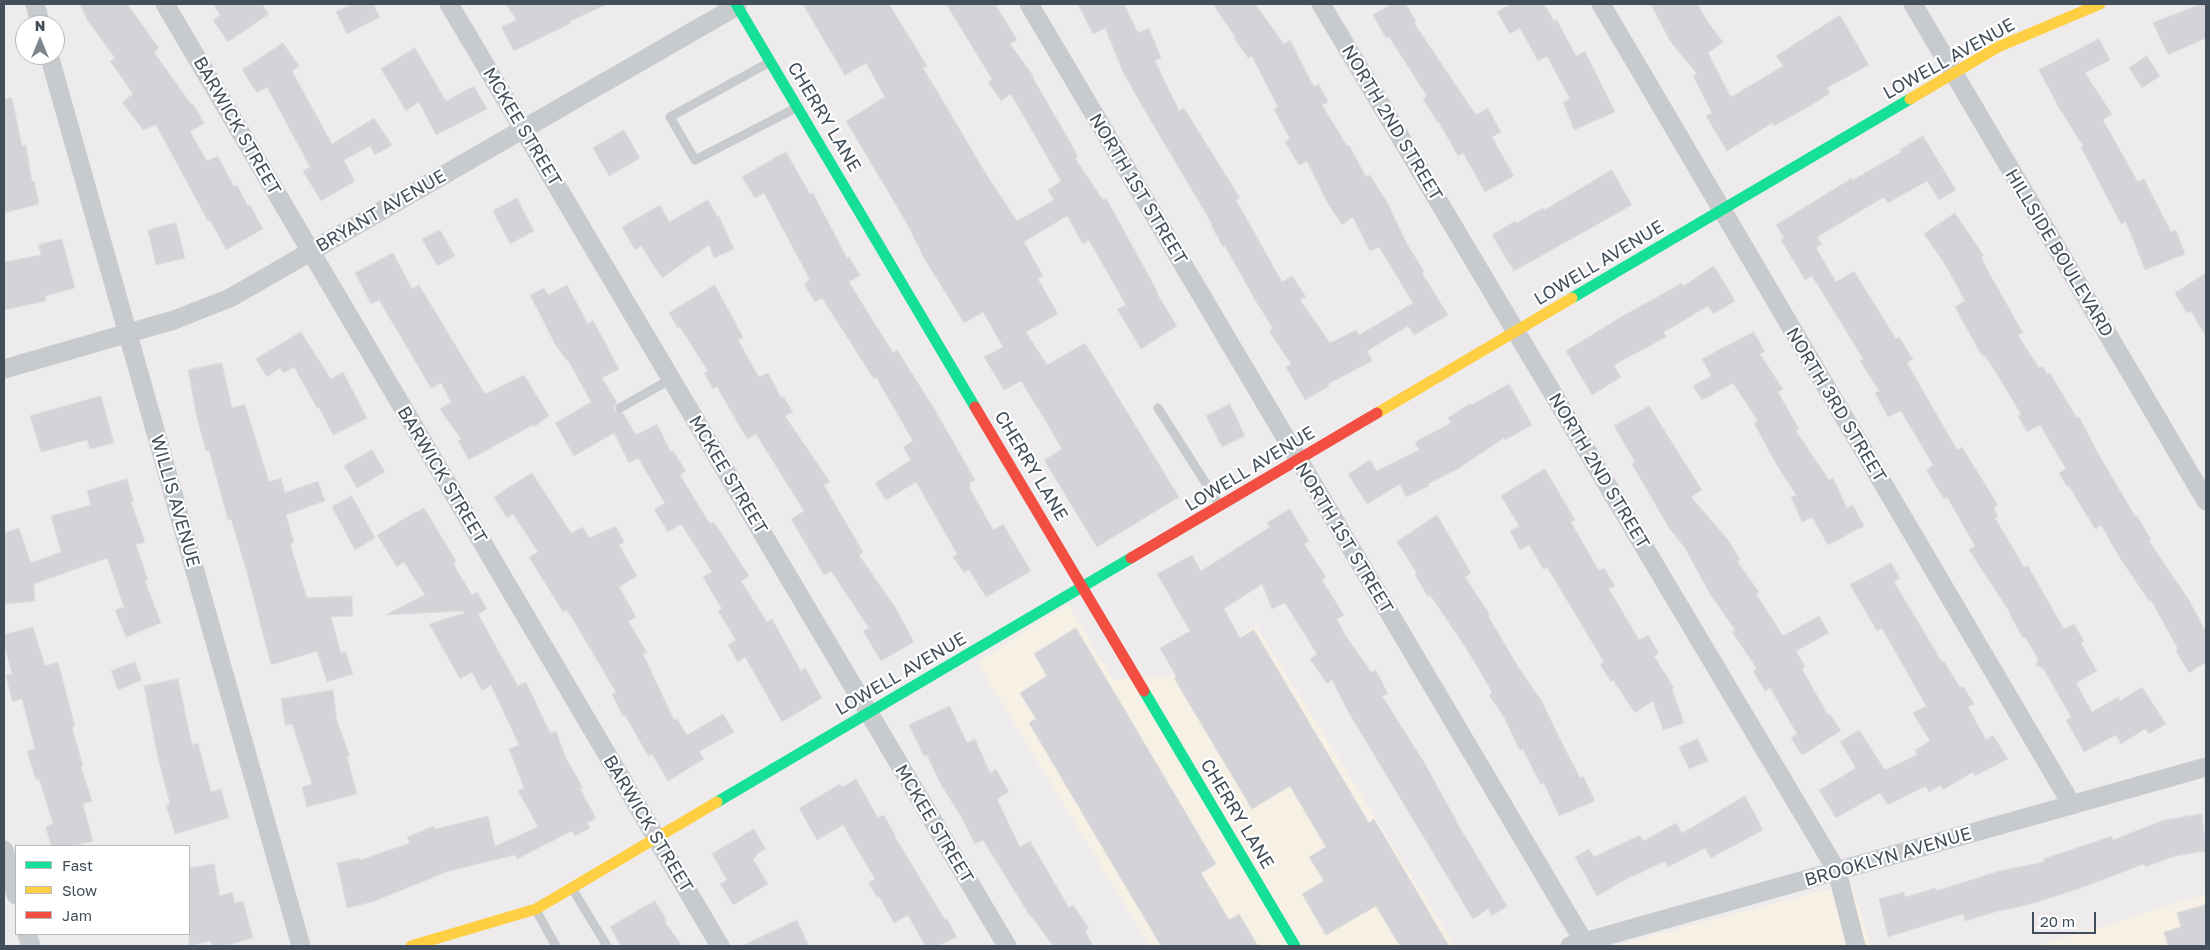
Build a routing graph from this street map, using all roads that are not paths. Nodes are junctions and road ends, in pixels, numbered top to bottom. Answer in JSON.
{"nodes":[{"id":1,"x":164,"y":4,"type":"edge"},
{"id":2,"x":449,"y":4,"type":"edge"},
{"id":3,"x":1029,"y":4,"type":"edge"},
{"id":4,"x":1321,"y":4,"type":"edge"},
{"id":5,"x":1601,"y":4,"type":"edge"},
{"id":6,"x":1913,"y":4,"type":"edge"},
{"id":7,"x":2100,"y":4,"type":"edge"},
{"id":8,"x":736,"y":5,"type":"edge"},
{"id":9,"x":770,"y":62,"type":"junction"},
{"id":10,"x":52,"y":65,"type":"edge"},
{"id":11,"x":1954,"y":73,"type":"junction"},
{"id":12,"x":798,"y":107,"type":"junction"},
{"id":13,"x":523,"y":129,"type":"junction"},
{"id":14,"x":1722,"y":210,"type":"junction"},
{"id":15,"x":310,"y":252,"type":"junction"},
{"id":16,"x":127,"y":332,"type":"junction"},
{"id":17,"x":1516,"y":332,"type":"junction"},
{"id":18,"x":4,"y":369,"type":"edge"},
{"id":19,"x":671,"y":379,"type":"junction"},
{"id":20,"x":620,"y":408,"type":"dead end"},
{"id":21,"x":1158,"y":408,"type":"dead end"},
{"id":22,"x":1298,"y":460,"type":"junction"},
{"id":23,"x":2206,"y":501,"type":"edge"},
{"id":24,"x":1221,"y":506,"type":"junction"},
{"id":25,"x":1082,"y":588,"type":"junction"},
{"id":26,"x":868,"y":714,"type":"junction"},
{"id":27,"x":2206,"y":767,"type":"edge"},
{"id":28,"x":2072,"y":805,"type":"junction"},
{"id":29,"x":656,"y":839,"type":"junction"},
{"id":30,"x":4,"y":850,"type":"edge"},
{"id":31,"x":1836,"y":871,"type":"junction"},
{"id":32,"x":572,"y":887,"type":"junction"},
{"id":33,"x":15,"y":891,"type":"edge"},
{"id":34,"x":536,"y":909,"type":"junction"},
{"id":35,"x":1577,"y":944,"type":"edge"},
{"id":36,"x":301,"y":946,"type":"edge"},
{"id":37,"x":411,"y":946,"type":"edge"},
{"id":38,"x":556,"y":946,"type":"edge"},
{"id":39,"x":607,"y":946,"type":"edge"},
{"id":40,"x":720,"y":946,"type":"edge"},
{"id":41,"x":1007,"y":946,"type":"edge"},
{"id":42,"x":1295,"y":946,"type":"edge"},
{"id":43,"x":1856,"y":946,"type":"edge"}],
"edges":[{"from":1,"to":15,"type":"street","name":"BARWICK STREET"},
{"from":2,"to":13,"type":"street","name":"MCKEE STREET"},
{"from":3,"to":22,"type":"street","name":"NORTH 1ST STREET"},
{"from":4,"to":17,"type":"street","name":"NORTH 2ND STREET"},
{"from":5,"to":14,"type":"street","name":"NORTH 3RD STREET"},
{"from":6,"to":11,"type":"street","name":"HILLSIDE BOULEVARD"},
{"from":7,"to":11,"type":"street","name":"LOWELL AVENUE"},
{"from":8,"to":9,"type":"street","name":"CHERRY LANE"},
{"from":8,"to":13,"type":"street","name":"BRYANT AVENUE"},
{"from":9,"to":12,"type":"street","name":"CHERRY LANE"},
{"from":9,"to":12,"type":"lane"},
{"from":10,"to":16,"type":"street","name":"WILLIS AVENUE"},
{"from":11,"to":14,"type":"street","name":"LOWELL AVENUE"},
{"from":11,"to":23,"type":"street","name":"HILLSIDE BOULEVARD"},
{"from":12,"to":25,"type":"street","name":"CHERRY LANE"},
{"from":13,"to":15,"type":"street","name":"BRYANT AVENUE"},
{"from":13,"to":19,"type":"street","name":"MCKEE STREET"},
{"from":14,"to":17,"type":"street","name":"LOWELL AVENUE"},
{"from":14,"to":28,"type":"street","name":"NORTH 3RD STREET"},
{"from":15,"to":16,"type":"street","name":"BRYANT AVENUE"},
{"from":15,"to":29,"type":"street","name":"BARWICK STREET"},
{"from":16,"to":18,"type":"street","name":"BRYANT AVENUE"},
{"from":16,"to":36,"type":"street","name":"WILLIS AVENUE"},
{"from":17,"to":22,"type":"street","name":"LOWELL AVENUE"},
{"from":17,"to":31,"type":"street","name":"NORTH 2ND STREET"},
{"from":19,"to":20,"type":"lane"},
{"from":19,"to":26,"type":"street","name":"MCKEE STREET"},
{"from":21,"to":24,"type":"lane"},
{"from":22,"to":24,"type":"street","name":"LOWELL AVENUE"},
{"from":22,"to":35,"type":"street","name":"NORTH 1ST STREET"},
{"from":24,"to":25,"type":"street","name":"LOWELL AVENUE"},
{"from":25,"to":26,"type":"street","name":"LOWELL AVENUE"},
{"from":25,"to":42,"type":"street","name":"CHERRY LANE"},
{"from":26,"to":29,"type":"street","name":"LOWELL AVENUE"},
{"from":26,"to":41,"type":"street","name":"MCKEE STREET"},
{"from":27,"to":28,"type":"street","name":"BROOKLYN AVENUE"},
{"from":28,"to":31,"type":"street","name":"BROOKLYN AVENUE"},
{"from":29,"to":32,"type":"street","name":"LOWELL AVENUE"},
{"from":29,"to":40,"type":"street","name":"BARWICK STREET"},
{"from":30,"to":33,"type":"street"},
{"from":31,"to":35,"type":"street","name":"BROOKLYN AVENUE"},
{"from":31,"to":43,"type":"street","name":"NORTH 2ND STREET"},
{"from":32,"to":34,"type":"street","name":"LOWELL AVENUE"},
{"from":32,"to":39,"type":"lane"},
{"from":34,"to":37,"type":"street","name":"LOWELL AVENUE"},
{"from":34,"to":38,"type":"lane"}]}
